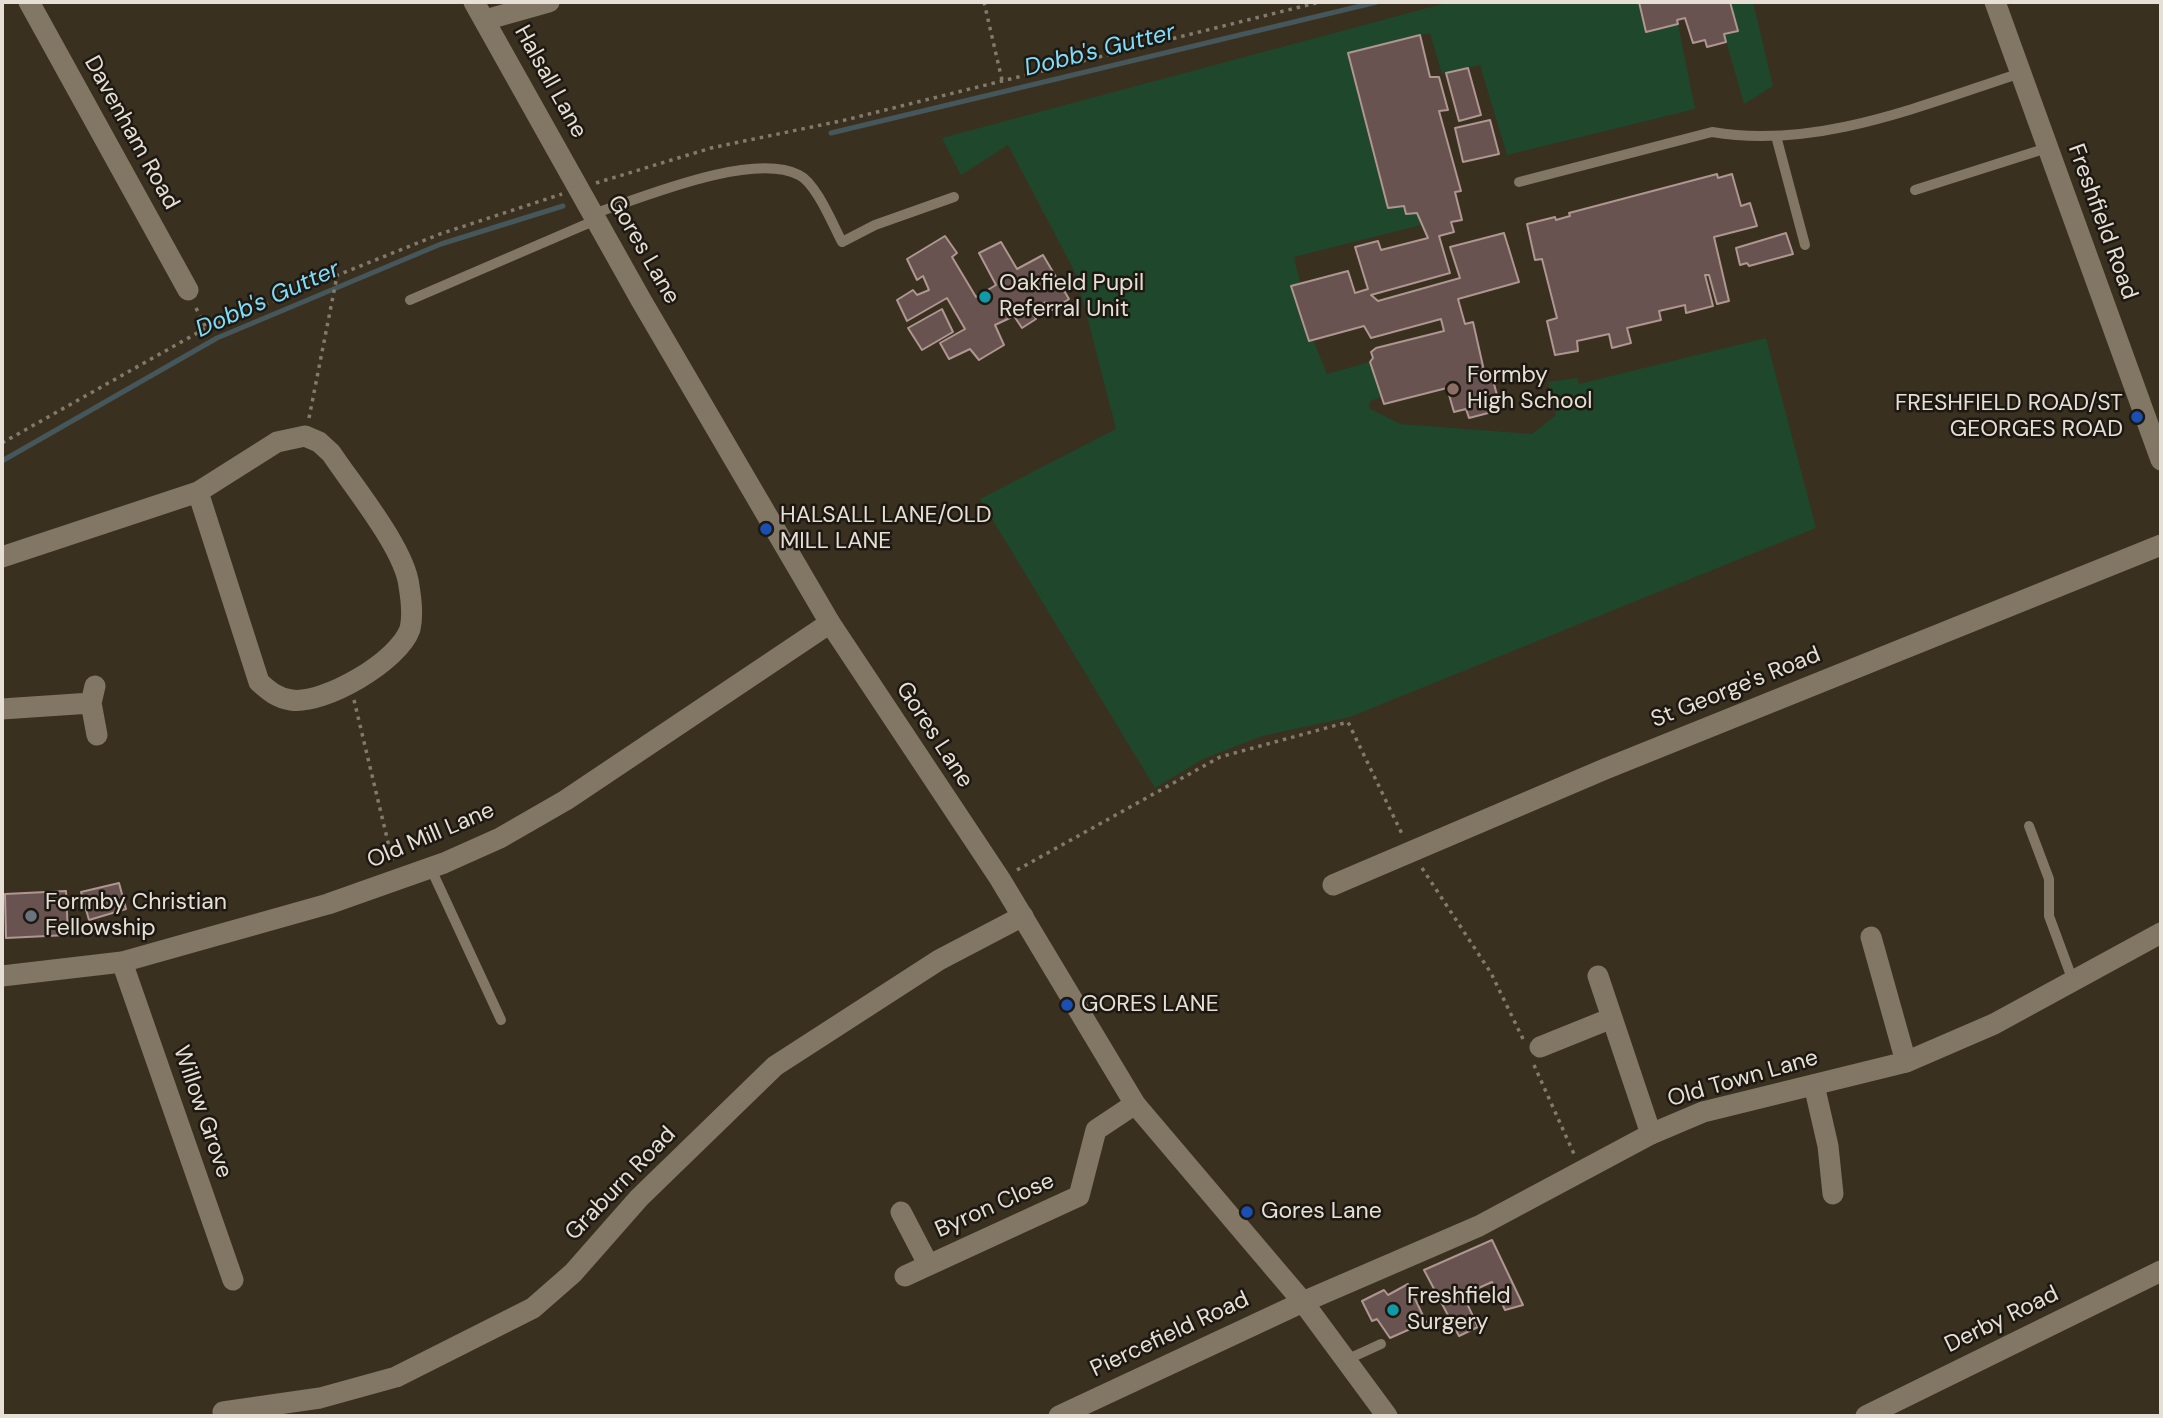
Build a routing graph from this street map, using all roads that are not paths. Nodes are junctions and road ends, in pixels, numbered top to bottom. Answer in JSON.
{"nodes":[{"id":1,"x":29,"y":2,"type":"edge"},
{"id":2,"x":474,"y":2,"type":"edge"},
{"id":3,"x":549,"y":2,"type":"edge"},
{"id":4,"x":1995,"y":2,"type":"edge"},
{"id":5,"x":485,"y":20,"type":"junction"},
{"id":6,"x":2021,"y":73,"type":"junction"},
{"id":7,"x":1776,"y":136,"type":"junction"},
{"id":8,"x":2047,"y":148,"type":"junction"},
{"id":9,"x":1520,"y":182,"type":"dead end"},
{"id":10,"x":579,"y":188,"type":"joint"},
{"id":11,"x":1916,"y":190,"type":"dead end"},
{"id":12,"x":954,"y":197,"type":"dead end"},
{"id":13,"x":594,"y":217,"type":"junction"},
{"id":14,"x":1805,"y":245,"type":"dead end"},
{"id":15,"x":188,"y":290,"type":"dead end"},
{"id":16,"x":410,"y":300,"type":"dead end"},
{"id":17,"x":2161,"y":460,"type":"edge"},
{"id":18,"x":198,"y":492,"type":"junction"},
{"id":19,"x":2161,"y":545,"type":"edge"},
{"id":20,"x":2,"y":557,"type":"edge"},
{"id":21,"x":830,"y":623,"type":"junction"},
{"id":22,"x":2,"y":709,"type":"edge"},
{"id":23,"x":97,"y":735,"type":"dead end"},
{"id":24,"x":2029,"y":826,"type":"dead end"},
{"id":25,"x":431,"y":869,"type":"junction"},
{"id":26,"x":1333,"y":885,"type":"dead end"},
{"id":27,"x":1023,"y":916,"type":"junction"},
{"id":28,"x":2161,"y":933,"type":"edge"},
{"id":29,"x":1871,"y":937,"type":"dead end"},
{"id":30,"x":122,"y":962,"type":"junction"},
{"id":31,"x":2,"y":976,"type":"edge"},
{"id":32,"x":1598,"y":976,"type":"dead end"},
{"id":33,"x":2073,"y":981,"type":"junction"},
{"id":34,"x":1612,"y":1018,"type":"junction"},
{"id":35,"x":501,"y":1020,"type":"dead end"},
{"id":36,"x":1532,"y":1049,"type":"road end"},
{"id":37,"x":1906,"y":1062,"type":"junction"},
{"id":38,"x":1814,"y":1085,"type":"junction"},
{"id":39,"x":1135,"y":1104,"type":"junction"},
{"id":40,"x":1651,"y":1134,"type":"junction"},
{"id":41,"x":1833,"y":1194,"type":"dead end"},
{"id":42,"x":901,"y":1212,"type":"dead end"},
{"id":43,"x":929,"y":1264,"type":"junction"},
{"id":44,"x":2161,"y":1271,"type":"edge"},
{"id":45,"x":905,"y":1276,"type":"dead end"},
{"id":46,"x":233,"y":1280,"type":"dead end"},
{"id":47,"x":1303,"y":1302,"type":"junction"},
{"id":48,"x":1381,"y":1344,"type":"dead end"},
{"id":49,"x":1346,"y":1360,"type":"junction"},
{"id":50,"x":222,"y":1412,"type":"dead end"},
{"id":51,"x":1059,"y":1416,"type":"edge"},
{"id":52,"x":1387,"y":1416,"type":"edge"},
{"id":53,"x":1866,"y":1416,"type":"edge"}],
"edges":[{"from":1,"to":15,"type":"street","name":"Davenham Road"},
{"from":2,"to":5,"type":"street","name":"Halsall Lane"},
{"from":3,"to":5,"type":"street"},
{"from":4,"to":6,"type":"street","name":"Freshfield Road"},
{"from":5,"to":10,"type":"street","name":"Halsall Lane"},
{"from":6,"to":7,"type":"lane"},
{"from":6,"to":8,"type":"street","name":"Freshfield Road"},
{"from":7,"to":9,"type":"lane"},
{"from":7,"to":14,"type":"lane"},
{"from":8,"to":11,"type":"lane"},
{"from":8,"to":17,"type":"street","name":"Freshfield Road"},
{"from":10,"to":13,"type":"street","name":"Gores Lane"},
{"from":12,"to":13,"type":"lane"},
{"from":13,"to":16,"type":"lane"},
{"from":13,"to":21,"type":"street","name":"Gores Lane"},
{"from":18,"to":18,"type":"street"},
{"from":18,"to":20,"type":"street"},
{"from":19,"to":26,"type":"street","name":"St George's Road"},
{"from":21,"to":25,"type":"street","name":"Old Mill Lane"},
{"from":21,"to":27,"type":"street","name":"Gores Lane"},
{"from":22,"to":23,"type":"street"},
{"from":24,"to":33,"type":"lane"},
{"from":25,"to":30,"type":"street","name":"Old Mill Lane"},
{"from":25,"to":35,"type":"lane"},
{"from":27,"to":39,"type":"street","name":"Gores Lane"},
{"from":27,"to":50,"type":"street","name":"Graburn Road"},
{"from":28,"to":33,"type":"street","name":"Old Town Lane"},
{"from":29,"to":37,"type":"street"},
{"from":30,"to":31,"type":"street","name":"Old Mill Lane"},
{"from":30,"to":46,"type":"street","name":"Willow Grove"},
{"from":32,"to":34,"type":"street"},
{"from":33,"to":37,"type":"street","name":"Old Town Lane"},
{"from":34,"to":36,"type":"street"},
{"from":34,"to":40,"type":"street"},
{"from":37,"to":38,"type":"street","name":"Old Town Lane"},
{"from":38,"to":40,"type":"street","name":"Old Town Lane"},
{"from":38,"to":41,"type":"street"},
{"from":39,"to":43,"type":"street","name":"Byron Close"},
{"from":39,"to":47,"type":"street","name":"Gores Lane"},
{"from":40,"to":47,"type":"street","name":"Old Town Lane"},
{"from":42,"to":43,"type":"street"},
{"from":43,"to":45,"type":"street","name":"Byron Close"},
{"from":44,"to":53,"type":"street","name":"Derby Road"},
{"from":47,"to":49,"type":"street","name":"Gores Lane"},
{"from":47,"to":51,"type":"street","name":"Piercefield Road"},
{"from":48,"to":49,"type":"lane"},
{"from":49,"to":52,"type":"street","name":"Gores Lane"}]}
